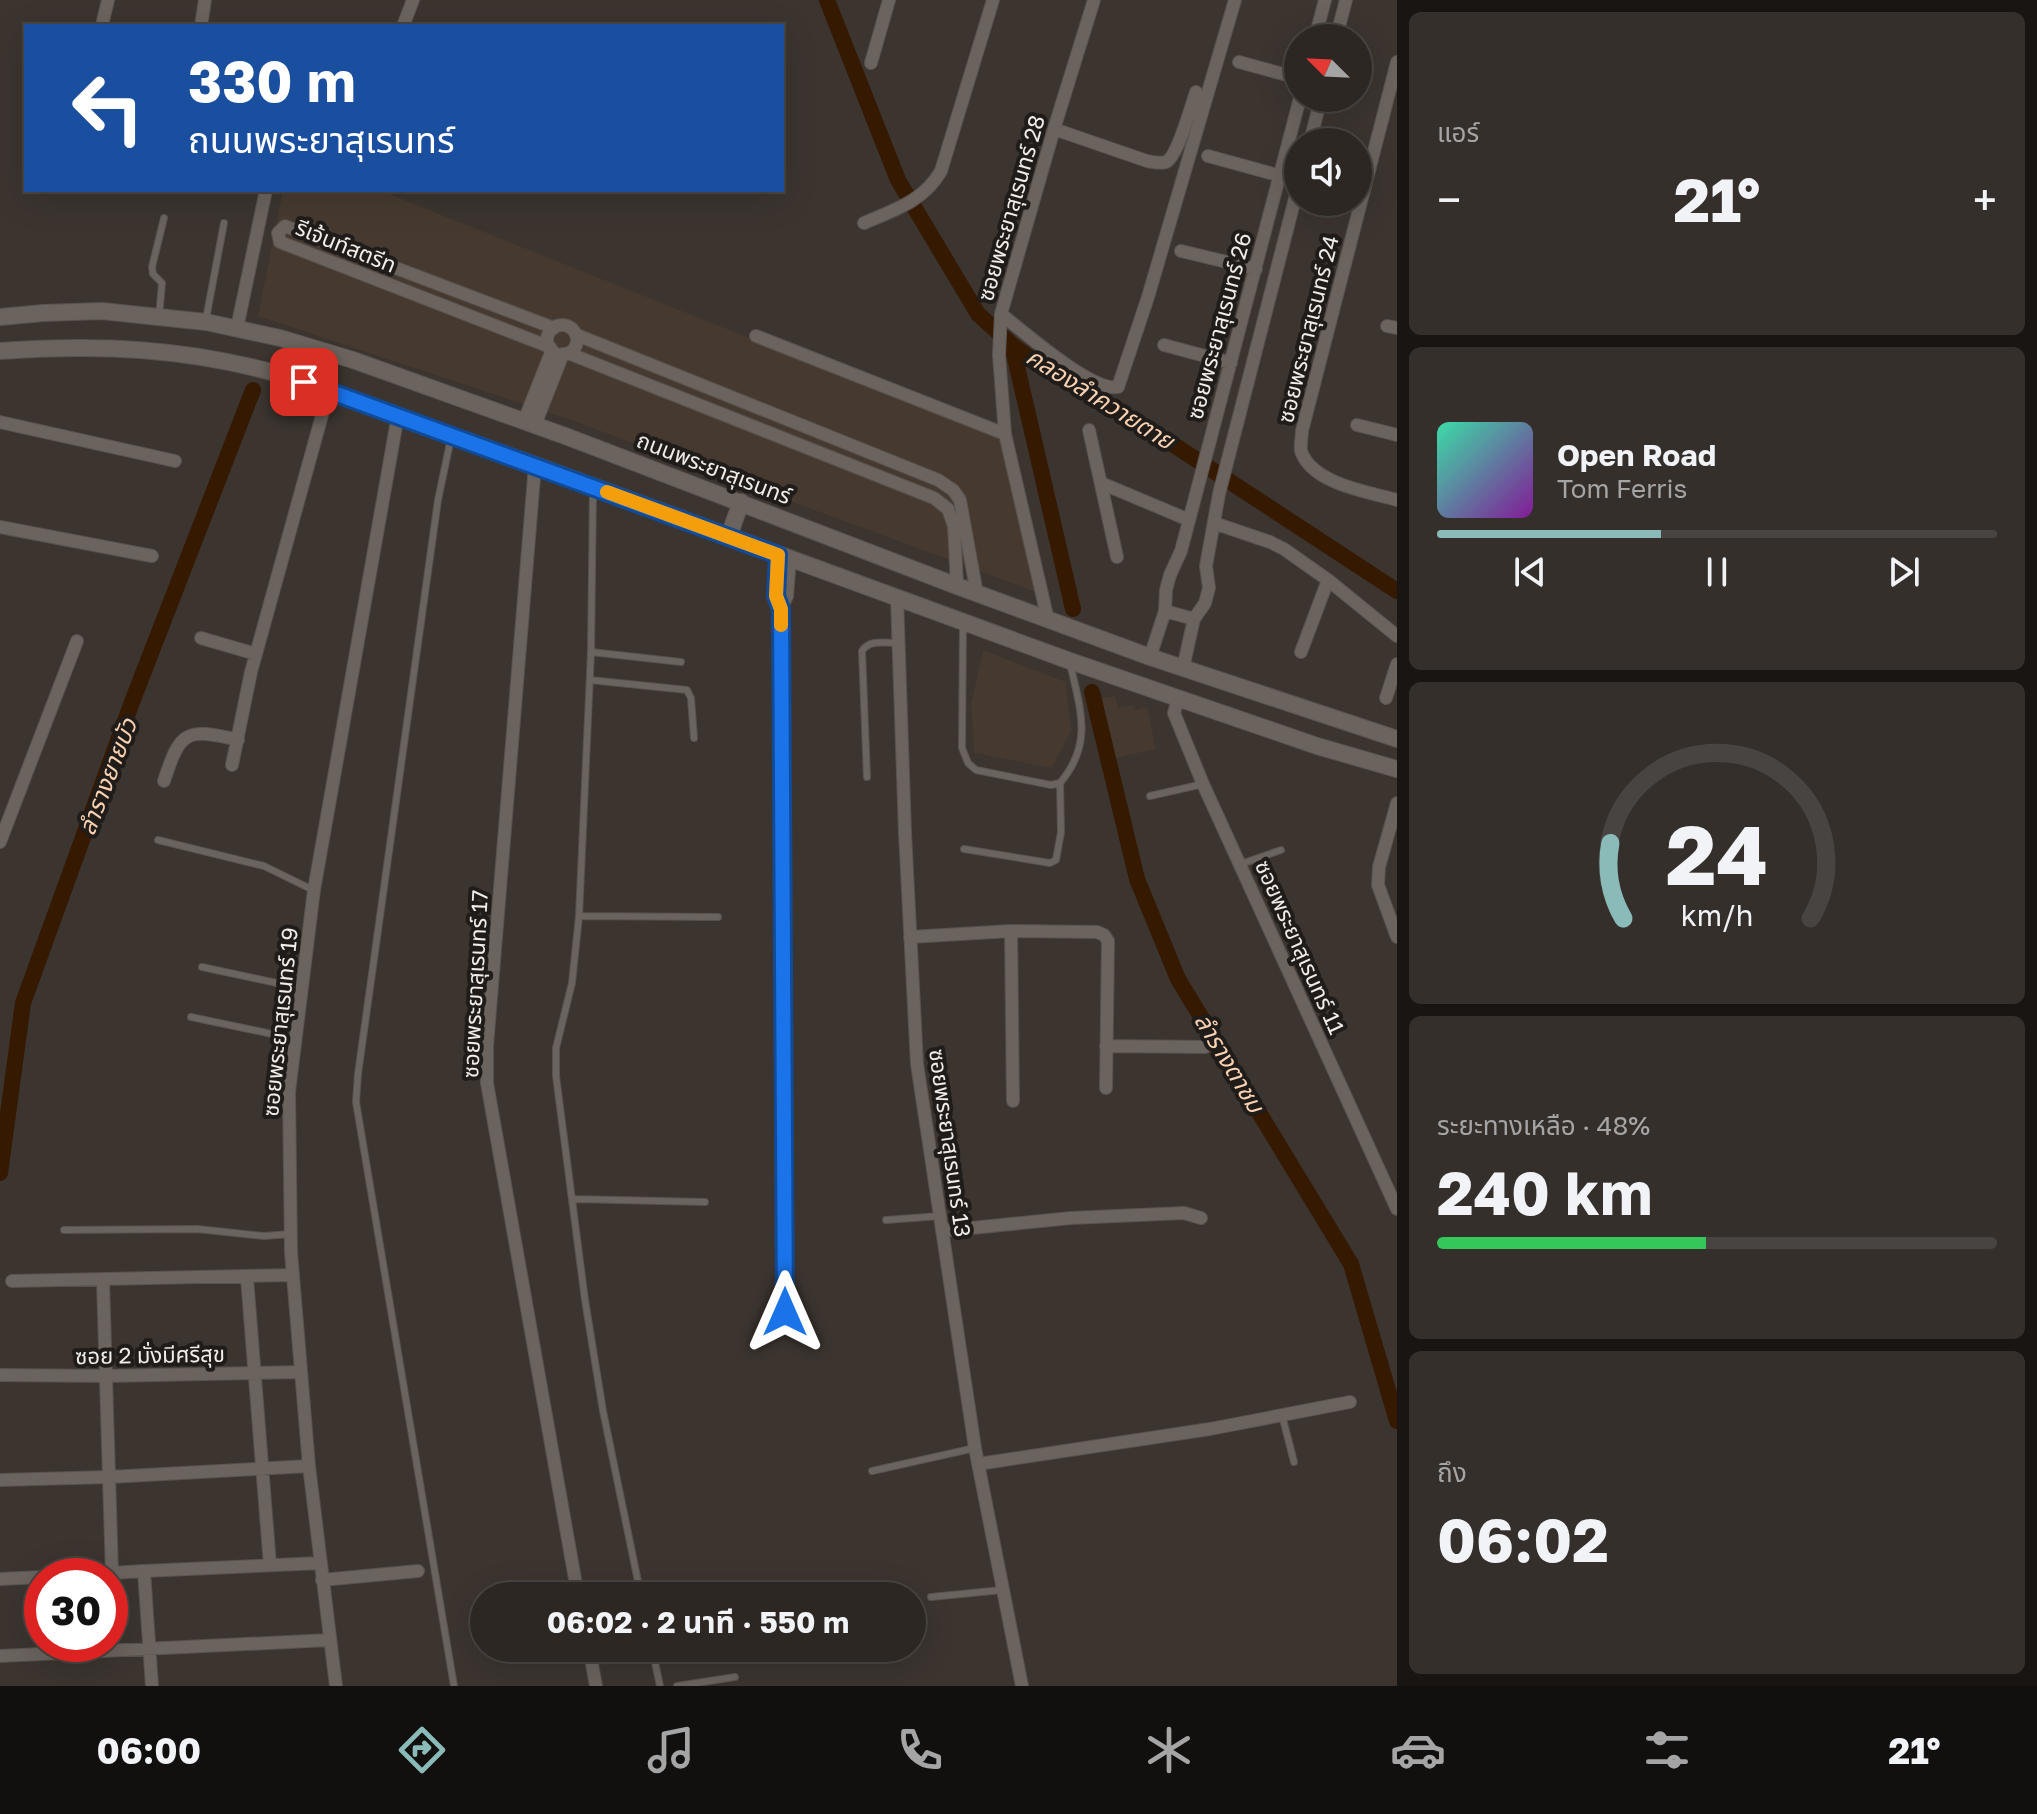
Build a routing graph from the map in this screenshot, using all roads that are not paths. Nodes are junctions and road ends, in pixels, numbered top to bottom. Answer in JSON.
{"nodes":[{"id":1,"x":108,"y":0,"type":"edge"},
{"id":2,"x":205,"y":0,"type":"edge"},
{"id":3,"x":413,"y":0,"type":"edge"},
{"id":4,"x":889,"y":0,"type":"edge"},
{"id":5,"x":993,"y":0,"type":"edge"},
{"id":6,"x":1094,"y":0,"type":"edge"},
{"id":7,"x":1235,"y":0,"type":"edge"},
{"id":8,"x":1325,"y":0,"type":"edge"},
{"id":9,"x":1346,"y":0,"type":"edge"},
{"id":10,"x":103,"y":21,"type":"dead end"},
{"id":11,"x":201,"y":24,"type":"edge"},
{"id":12,"x":404,"y":24,"type":"edge"},
{"id":13,"x":1319,"y":24,"type":"edge"},
{"id":14,"x":1340,"y":24,"type":"edge"},
{"id":15,"x":1239,"y":62,"type":"dead end"},
{"id":16,"x":1397,"y":62,"type":"edge"},
{"id":17,"x":871,"y":63,"type":"dead end"},
{"id":18,"x":1284,"y":74,"type":"edge"},
{"id":19,"x":1196,"y":92,"type":"dead end"},
{"id":20,"x":1297,"y":112,"type":"edge"},
{"id":21,"x":1054,"y":129,"type":"junction"},
{"id":22,"x":1208,"y":156,"type":"dead end"},
{"id":23,"x":1281,"y":176,"type":"junction"},
{"id":24,"x":266,"y":192,"type":"edge"},
{"id":25,"x":1290,"y":216,"type":"edge"},
{"id":26,"x":164,"y":218,"type":"dead end"},
{"id":27,"x":224,"y":223,"type":"dead end"},
{"id":28,"x":864,"y":223,"type":"dead end"},
{"id":29,"x":1181,"y":251,"type":"dead end"},
{"id":30,"x":1256,"y":269,"type":"junction"},
{"id":31,"x":1248,"y":298,"type":"junction"},
{"id":32,"x":1268,"y":301,"type":"junction"},
{"id":33,"x":0,"y":317,"type":"edge"},
{"id":34,"x":159,"y":317,"type":"junction"},
{"id":35,"x":1001,"y":318,"type":"junction"},
{"id":36,"x":206,"y":322,"type":"junction"},
{"id":37,"x":237,"y":328,"type":"junction"},
{"id":38,"x":554,"y":328,"type":"junction"},
{"id":39,"x":577,"y":335,"type":"junction"},
{"id":40,"x":756,"y":336,"type":"dead end"},
{"id":41,"x":1164,"y":345,"type":"dead end"},
{"id":42,"x":0,"y":351,"type":"edge"},
{"id":43,"x":558,"y":351,"type":"junction"},
{"id":44,"x":1231,"y":363,"type":"junction"},
{"id":45,"x":329,"y":390,"type":"junction"},
{"id":46,"x":398,"y":415,"type":"junction"},
{"id":47,"x":0,"y":422,"type":"edge"},
{"id":48,"x":530,"y":423,"type":"junction"},
{"id":49,"x":1357,"y":425,"type":"dead end"},
{"id":50,"x":1089,"y":430,"type":"dead end"},
{"id":51,"x":1005,"y":434,"type":"junction"},
{"id":52,"x":451,"y":435,"type":"junction"},
{"id":53,"x":1397,"y":435,"type":"edge"},
{"id":54,"x":175,"y":461,"type":"dead end"},
{"id":55,"x":535,"y":465,"type":"junction"},
{"id":56,"x":1101,"y":483,"type":"junction"},
{"id":57,"x":593,"y":487,"type":"junction"},
{"id":58,"x":1397,"y":500,"type":"edge"},
{"id":59,"x":741,"y":502,"type":"junction"},
{"id":60,"x":1189,"y":520,"type":"junction"},
{"id":61,"x":1214,"y":523,"type":"junction"},
{"id":62,"x":0,"y":527,"type":"edge"},
{"id":63,"x":729,"y":536,"type":"junction"},
{"id":64,"x":152,"y":556,"type":"dead end"},
{"id":65,"x":784,"y":557,"type":"junction"},
{"id":66,"x":1117,"y":557,"type":"dead end"},
{"id":67,"x":1328,"y":580,"type":"junction"},
{"id":68,"x":957,"y":586,"type":"junction"},
{"id":69,"x":977,"y":594,"type":"junction"},
{"id":70,"x":897,"y":598,"type":"junction"},
{"id":71,"x":1165,"y":611,"type":"junction"},
{"id":72,"x":1194,"y":619,"type":"junction"},
{"id":73,"x":1048,"y":620,"type":"junction"},
{"id":74,"x":963,"y":623,"type":"junction"},
{"id":75,"x":1397,"y":636,"type":"edge"},
{"id":76,"x":201,"y":638,"type":"dead end"},
{"id":77,"x":77,"y":641,"type":"dead end"},
{"id":78,"x":899,"y":643,"type":"junction"},
{"id":79,"x":591,"y":652,"type":"junction"},
{"id":80,"x":1301,"y":652,"type":"dead end"},
{"id":81,"x":256,"y":654,"type":"junction"},
{"id":82,"x":1150,"y":657,"type":"junction"},
{"id":83,"x":1070,"y":661,"type":"junction"},
{"id":84,"x":681,"y":662,"type":"dead end"},
{"id":85,"x":1397,"y":664,"type":"edge"},
{"id":86,"x":1183,"y":668,"type":"junction"},
{"id":87,"x":590,"y":680,"type":"junction"},
{"id":88,"x":1386,"y":698,"type":"dead end"},
{"id":89,"x":1178,"y":699,"type":"junction"},
{"id":90,"x":694,"y":738,"type":"dead end"},
{"id":91,"x":1397,"y":739,"type":"edge"},
{"id":92,"x":238,"y":740,"type":"junction"},
{"id":93,"x":232,"y":765,"type":"dead end"},
{"id":94,"x":1397,"y":769,"type":"edge"},
{"id":95,"x":867,"y":777,"type":"dead end"},
{"id":96,"x":164,"y":781,"type":"dead end"},
{"id":97,"x":1060,"y":783,"type":"junction"},
{"id":98,"x":1203,"y":784,"type":"junction"},
{"id":99,"x":1150,"y":796,"type":"dead end"},
{"id":100,"x":0,"y":801,"type":"edge"},
{"id":101,"x":1397,"y":803,"type":"edge"},
{"id":102,"x":13,"y":806,"type":"junction"},
{"id":103,"x":158,"y":840,"type":"dead end"},
{"id":104,"x":0,"y":842,"type":"edge"},
{"id":105,"x":964,"y":849,"type":"dead end"},
{"id":106,"x":1281,"y":850,"type":"dead end"},
{"id":107,"x":1241,"y":864,"type":"junction"},
{"id":108,"x":314,"y":890,"type":"junction"},
{"id":109,"x":579,"y":916,"type":"junction"},
{"id":110,"x":718,"y":917,"type":"dead end"},
{"id":111,"x":1011,"y":931,"type":"junction"},
{"id":112,"x":910,"y":937,"type":"junction"},
{"id":113,"x":1397,"y":937,"type":"edge"},
{"id":114,"x":202,"y":967,"type":"dead end"},
{"id":115,"x":302,"y":989,"type":"junction"},
{"id":116,"x":191,"y":1017,"type":"dead end"},
{"id":117,"x":296,"y":1039,"type":"junction"},
{"id":118,"x":1106,"y":1046,"type":"junction"},
{"id":119,"x":1205,"y":1047,"type":"dead end"},
{"id":120,"x":1106,"y":1088,"type":"dead end"},
{"id":121,"x":1013,"y":1101,"type":"dead end"},
{"id":122,"x":573,"y":1199,"type":"junction"},
{"id":123,"x":705,"y":1202,"type":"dead end"},
{"id":124,"x":1397,"y":1209,"type":"edge"},
{"id":125,"x":940,"y":1216,"type":"junction"},
{"id":126,"x":1201,"y":1218,"type":"dead end"},
{"id":127,"x":886,"y":1220,"type":"dead end"},
{"id":128,"x":64,"y":1230,"type":"dead end"},
{"id":129,"x":942,"y":1231,"type":"junction"},
{"id":130,"x":291,"y":1234,"type":"junction"},
{"id":131,"x":293,"y":1275,"type":"junction"},
{"id":132,"x":247,"y":1278,"type":"junction"},
{"id":133,"x":12,"y":1281,"type":"dead end"},
{"id":134,"x":103,"y":1281,"type":"junction"},
{"id":135,"x":785,"y":1312,"type":"dead end"},
{"id":136,"x":301,"y":1372,"type":"junction"},
{"id":137,"x":256,"y":1374,"type":"junction"},
{"id":138,"x":0,"y":1375,"type":"edge"},
{"id":139,"x":106,"y":1376,"type":"junction"},
{"id":140,"x":1350,"y":1402,"type":"dead end"},
{"id":141,"x":1282,"y":1415,"type":"junction"},
{"id":142,"x":975,"y":1448,"type":"junction"},
{"id":143,"x":1294,"y":1462,"type":"dead end"},
{"id":144,"x":978,"y":1464,"type":"junction"},
{"id":145,"x":309,"y":1466,"type":"junction"},
{"id":146,"x":264,"y":1470,"type":"junction"},
{"id":147,"x":872,"y":1471,"type":"dead end"},
{"id":148,"x":109,"y":1477,"type":"junction"},
{"id":149,"x":0,"y":1480,"type":"edge"},
{"id":150,"x":112,"y":1558,"type":"edge"},
{"id":151,"x":321,"y":1563,"type":"junction"},
{"id":152,"x":270,"y":1565,"type":"junction"},
{"id":153,"x":144,"y":1571,"type":"junction"},
{"id":154,"x":418,"y":1571,"type":"dead end"},
{"id":155,"x":128,"y":1572,"type":"edge"},
{"id":156,"x":24,"y":1578,"type":"edge"},
{"id":157,"x":0,"y":1579,"type":"edge"},
{"id":158,"x":322,"y":1580,"type":"junction"},
{"id":159,"x":576,"y":1582,"type":"edge"},
{"id":160,"x":638,"y":1582,"type":"edge"},
{"id":161,"x":1002,"y":1590,"type":"junction"},
{"id":162,"x":931,"y":1597,"type":"dead end"},
{"id":163,"x":329,"y":1640,"type":"junction"},
{"id":164,"x":150,"y":1649,"type":"junction"},
{"id":165,"x":0,"y":1656,"type":"edge"},
{"id":166,"x":592,"y":1662,"type":"edge"},
{"id":167,"x":655,"y":1662,"type":"edge"},
{"id":168,"x":735,"y":1677,"type":"dead end"},
{"id":169,"x":152,"y":1686,"type":"edge"},
{"id":170,"x":336,"y":1686,"type":"edge"},
{"id":171,"x":454,"y":1686,"type":"edge"},
{"id":172,"x":596,"y":1686,"type":"edge"},
{"id":173,"x":660,"y":1686,"type":"edge"},
{"id":174,"x":677,"y":1686,"type":"edge"},
{"id":175,"x":1022,"y":1686,"type":"edge"}],
"edges":[{"from":1,"to":10,"type":"street"},
{"from":2,"to":11,"type":"street"},
{"from":3,"to":12,"type":"street"},
{"from":4,"to":17,"type":"street"},
{"from":5,"to":28,"type":"street"},
{"from":6,"to":21,"type":"street","name":"ซอยพระยาสุเรนทร์ 28"},
{"from":7,"to":35,"type":"street"},
{"from":8,"to":13,"type":"street"},
{"from":9,"to":14,"type":"street"},
{"from":15,"to":18,"type":"street"},
{"from":16,"to":58,"type":"street","name":"ซอยพระยาสุเรนทร์ 24"},
{"from":19,"to":21,"type":"street"},
{"from":20,"to":23,"type":"street","name":"ซอยพระยาสุเรนทร์ 26"},
{"from":21,"to":35,"type":"street","name":"ซอยพระยาสุเรนทร์ 28"},
{"from":22,"to":23,"type":"street"},
{"from":23,"to":30,"type":"street","name":"ซอยพระยาสุเรนทร์ 26"},
{"from":24,"to":37,"type":"street"},
{"from":25,"to":32,"type":"street","name":"ซอยพระยาสุเรนทร์ 26"},
{"from":26,"to":34,"type":"lane"},
{"from":27,"to":36,"type":"lane"},
{"from":29,"to":30,"type":"street"},
{"from":30,"to":31,"type":"street","name":"ซอยพระยาสุเรนทร์ 26"},
{"from":31,"to":32,"type":"street"},
{"from":31,"to":44,"type":"street","name":"ซอยพระยาสุเรนทร์ 26"},
{"from":32,"to":61,"type":"street","name":"ซอยพระยาสุเรนทร์ 26"},
{"from":33,"to":34,"type":"street","name":"ถนนพระยาสุเรนทร์"},
{"from":34,"to":36,"type":"street","name":"ถนนพระยาสุเรนทร์"},
{"from":35,"to":51,"type":"street","name":"ซอยพระยาสุเรนทร์ 28"},
{"from":36,"to":37,"type":"street","name":"ถนนพระยาสุเรนทร์"},
{"from":37,"to":48,"type":"street","name":"ถนนพระยาสุเรนทร์"},
{"from":38,"to":39,"type":"street","name":"รีเจ้นท์สตรีท"},
{"from":38,"to":43,"type":"street"},
{"from":38,"to":43,"type":"street","name":"รีเจ้นท์สตรีท"},
{"from":39,"to":43,"type":"street"},
{"from":39,"to":69,"type":"street","name":"รีเจ้นท์สตรีท"},
{"from":40,"to":51,"type":"street"},
{"from":41,"to":44,"type":"street"},
{"from":42,"to":45,"type":"street"},
{"from":43,"to":48,"type":"street"},
{"from":43,"to":68,"type":"street","name":"รีเจ้นท์สตรีท"},
{"from":44,"to":60,"type":"street","name":"ซอยพระยาสุเรนทร์ 26"},
{"from":45,"to":46,"type":"street"},
{"from":45,"to":81,"type":"street"},
{"from":46,"to":52,"type":"street"},
{"from":46,"to":108,"type":"street","name":"ซอยพระยาสุเรนทร์ 19"},
{"from":47,"to":54,"type":"street"},
{"from":48,"to":59,"type":"street","name":"ถนนพระยาสุเรนทร์"},
{"from":49,"to":53,"type":"street"},
{"from":50,"to":56,"type":"street"},
{"from":51,"to":73,"type":"street","name":"ซอยพระยาสุเรนทร์ 28"},
{"from":52,"to":55,"type":"street"},
{"from":52,"to":171,"type":"lane"},
{"from":55,"to":57,"type":"street"},
{"from":55,"to":159,"type":"street","name":"ซอยพระยาสุเรนทร์ 17"},
{"from":56,"to":60,"type":"street"},
{"from":56,"to":66,"type":"street"},
{"from":57,"to":63,"type":"street"},
{"from":57,"to":79,"type":"lane"},
{"from":59,"to":63,"type":"street"},
{"from":59,"to":68,"type":"street","name":"ถนนพระยาสุเรนทร์"},
{"from":60,"to":71,"type":"street","name":"ซอยพระยาสุเรนทร์ 26"},
{"from":61,"to":67,"type":"street"},
{"from":61,"to":72,"type":"street","name":"ซอยพระยาสุเรนทร์ 26"},
{"from":62,"to":64,"type":"street"},
{"from":63,"to":65,"type":"street"},
{"from":65,"to":70,"type":"street"},
{"from":65,"to":135,"type":"street"},
{"from":67,"to":75,"type":"street"},
{"from":67,"to":80,"type":"street"},
{"from":68,"to":69,"type":"street","name":"ถนนพระยาสุเรนทร์"},
{"from":69,"to":73,"type":"street","name":"ถนนพระยาสุเรนทร์"},
{"from":70,"to":74,"type":"street"},
{"from":70,"to":78,"type":"street","name":"ซอยพระยาสุเรนทร์ 13"},
{"from":71,"to":72,"type":"street"},
{"from":71,"to":82,"type":"street","name":"ซอยพระยาสุเรนทร์ 26"},
{"from":72,"to":86,"type":"street","name":"ซอยพระยาสุเรนทร์ 26"},
{"from":73,"to":82,"type":"street","name":"ถนนพระยาสุเรนทร์"},
{"from":74,"to":83,"type":"street"},
{"from":74,"to":97,"type":"lane"},
{"from":76,"to":81,"type":"street"},
{"from":77,"to":102,"type":"street"},
{"from":78,"to":95,"type":"lane"},
{"from":78,"to":112,"type":"street","name":"ซอยพระยาสุเรนทร์ 13"},
{"from":79,"to":84,"type":"lane"},
{"from":79,"to":87,"type":"lane"},
{"from":81,"to":92,"type":"street"},
{"from":82,"to":86,"type":"street","name":"ถนนพระยาสุเรนทร์"},
{"from":83,"to":89,"type":"street"},
{"from":83,"to":97,"type":"lane"},
{"from":85,"to":88,"type":"street"},
{"from":86,"to":91,"type":"street","name":"ถนนพระยาสุเรนทร์"},
{"from":87,"to":90,"type":"lane"},
{"from":87,"to":109,"type":"lane"},
{"from":89,"to":94,"type":"street"},
{"from":89,"to":98,"type":"street","name":"ซอยพระยาสุเรนทร์ 11"},
{"from":92,"to":93,"type":"street"},
{"from":92,"to":96,"type":"street"},
{"from":97,"to":105,"type":"lane"},
{"from":98,"to":99,"type":"lane"},
{"from":98,"to":107,"type":"street","name":"ซอยพระยาสุเรนทร์ 11"},
{"from":100,"to":102,"type":"street"},
{"from":101,"to":113,"type":"street"},
{"from":102,"to":104,"type":"street"},
{"from":103,"to":108,"type":"lane"},
{"from":106,"to":107,"type":"lane"},
{"from":107,"to":124,"type":"street","name":"ซอยพระยาสุเรนทร์ 11"},
{"from":108,"to":115,"type":"street","name":"ซอยพระยาสุเรนทร์ 19"},
{"from":109,"to":110,"type":"lane"},
{"from":109,"to":122,"type":"lane"},
{"from":111,"to":112,"type":"street"},
{"from":111,"to":118,"type":"street"},
{"from":111,"to":121,"type":"street"},
{"from":112,"to":125,"type":"street","name":"ซอยพระยาสุเรนทร์ 13"},
{"from":114,"to":115,"type":"lane"},
{"from":115,"to":117,"type":"street","name":"ซอยพระยาสุเรนทร์ 19"},
{"from":116,"to":117,"type":"lane"},
{"from":117,"to":130,"type":"street","name":"ซอยพระยาสุเรนทร์ 19"},
{"from":118,"to":119,"type":"street"},
{"from":118,"to":120,"type":"street"},
{"from":122,"to":123,"type":"lane"},
{"from":122,"to":160,"type":"lane"},
{"from":125,"to":127,"type":"lane"},
{"from":125,"to":129,"type":"street","name":"ซอยพระยาสุเรนทร์ 13"},
{"from":126,"to":129,"type":"street"},
{"from":128,"to":130,"type":"lane"},
{"from":129,"to":142,"type":"street","name":"ซอยพระยาสุเรนทร์ 13"},
{"from":130,"to":131,"type":"street","name":"ซอยพระยาสุเรนทร์ 19"},
{"from":131,"to":132,"type":"street"},
{"from":131,"to":136,"type":"street","name":"ซอยพระยาสุเรนทร์ 19"},
{"from":132,"to":134,"type":"street"},
{"from":132,"to":137,"type":"street"},
{"from":133,"to":134,"type":"street"},
{"from":134,"to":139,"type":"street"},
{"from":136,"to":137,"type":"street","name":"ซอย 2 มั่งมีศรีสุข"},
{"from":136,"to":145,"type":"street","name":"ซอยพระยาสุเรนทร์ 19"},
{"from":137,"to":139,"type":"street","name":"ซอย 2 มั่งมีศรีสุข"},
{"from":137,"to":146,"type":"street"},
{"from":138,"to":139,"type":"street","name":"ซอย 2 มั่งมีศรีสุข"},
{"from":139,"to":148,"type":"street"},
{"from":140,"to":141,"type":"street"},
{"from":141,"to":143,"type":"lane"},
{"from":141,"to":144,"type":"street"},
{"from":142,"to":144,"type":"street","name":"ซอยพระยาสุเรนทร์ 13"},
{"from":142,"to":147,"type":"lane"},
{"from":144,"to":161,"type":"street","name":"ซอยพระยาสุเรนทร์ 13"},
{"from":145,"to":146,"type":"street"},
{"from":145,"to":151,"type":"street","name":"ซอยพระยาสุเรนทร์ 19"},
{"from":146,"to":148,"type":"street"},
{"from":146,"to":152,"type":"street"},
{"from":148,"to":149,"type":"street"},
{"from":148,"to":150,"type":"street"},
{"from":151,"to":152,"type":"street"},
{"from":151,"to":158,"type":"street","name":"ซอยพระยาสุเรนทร์ 19"},
{"from":152,"to":153,"type":"street"},
{"from":153,"to":155,"type":"street"},
{"from":153,"to":164,"type":"street"},
{"from":154,"to":158,"type":"street"},
{"from":156,"to":157,"type":"street"},
{"from":158,"to":163,"type":"street","name":"ซอยพระยาสุเรนทร์ 19"},
{"from":161,"to":162,"type":"lane"},
{"from":161,"to":175,"type":"street","name":"ซอยพระยาสุเรนทร์ 13"},
{"from":163,"to":164,"type":"street"},
{"from":163,"to":170,"type":"street","name":"ซอยพระยาสุเรนทร์ 19"},
{"from":164,"to":165,"type":"street"},
{"from":164,"to":169,"type":"street"},
{"from":166,"to":172,"type":"street"},
{"from":167,"to":173,"type":"lane"},
{"from":168,"to":174,"type":"lane"}]}
